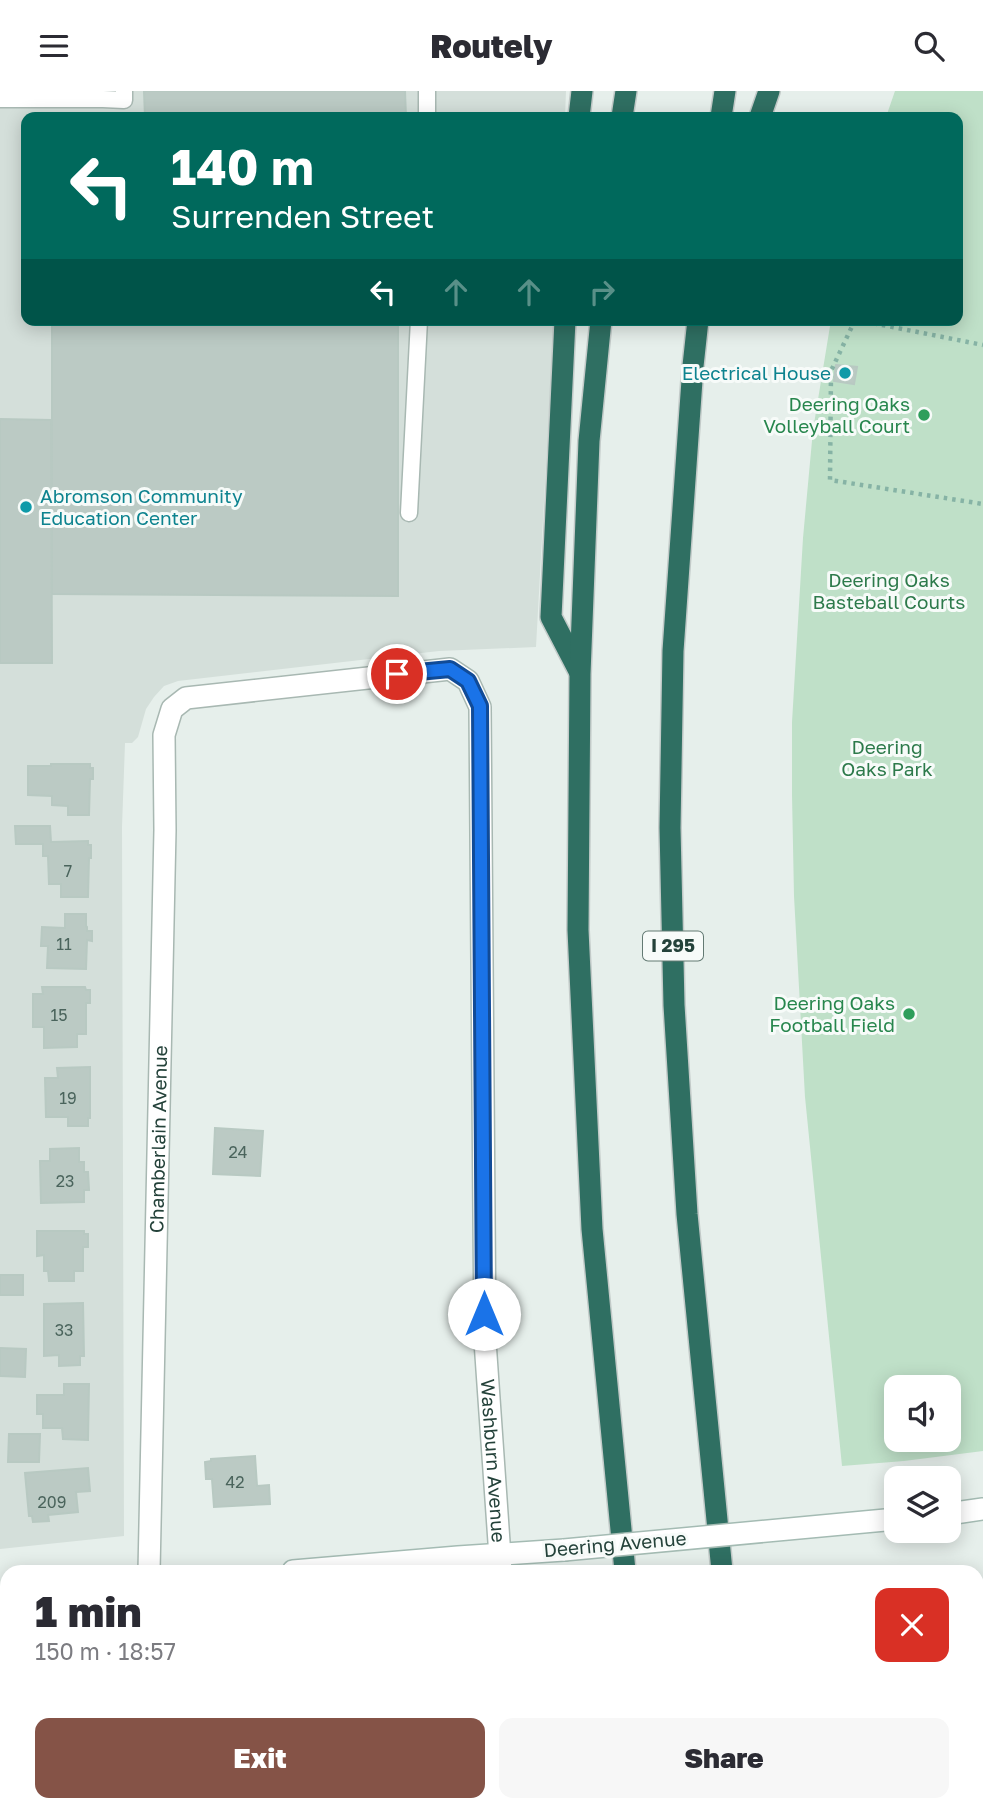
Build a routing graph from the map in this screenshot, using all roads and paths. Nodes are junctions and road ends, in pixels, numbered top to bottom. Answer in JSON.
{"nodes":[{"id":1,"x":124,"y":91,"type":"edge"},
{"id":2,"x":427,"y":91,"type":"edge"},
{"id":3,"x":582,"y":91,"type":"edge"},
{"id":4,"x":626,"y":91,"type":"edge"},
{"id":5,"x":725,"y":91,"type":"edge"},
{"id":6,"x":769,"y":91,"type":"edge"},
{"id":7,"x":0,"y":99,"type":"edge"},
{"id":8,"x":427,"y":112,"type":"edge"},
{"id":9,"x":580,"y":112,"type":"edge"},
{"id":10,"x":623,"y":112,"type":"edge"},
{"id":11,"x":722,"y":112,"type":"edge"},
{"id":12,"x":762,"y":112,"type":"edge"},
{"id":13,"x":419,"y":326,"type":"edge"},
{"id":14,"x":565,"y":326,"type":"edge"},
{"id":15,"x":600,"y":326,"type":"edge"},
{"id":16,"x":697,"y":326,"type":"edge"},
{"id":17,"x":703,"y":326,"type":"edge"},
{"id":18,"x":853,"y":326,"type":"edge"},
{"id":19,"x":886,"y":326,"type":"edge"},
{"id":20,"x":983,"y":345,"type":"edge"},
{"id":21,"x":693,"y":366,"type":"junction"},
{"id":22,"x":983,"y":504,"type":"edge"},
{"id":23,"x":409,"y":513,"type":"dead end"},
{"id":24,"x":580,"y":674,"type":"junction"},
{"id":25,"x":172,"y":709,"type":"joint"},
{"id":26,"x":983,"y":1510,"type":"edge"},
{"id":27,"x":961,"y":1513,"type":"edge"},
{"id":28,"x":884,"y":1520,"type":"edge"},
{"id":29,"x":499,"y":1563,"type":"edge"},
{"id":30,"x":149,"y":1565,"type":"edge"},
{"id":31,"x":448,"y":1565,"type":"edge"},
{"id":32,"x":624,"y":1565,"type":"edge"},
{"id":33,"x":721,"y":1565,"type":"edge"}],
"edges":[{"from":1,"to":7,"type":"lane"},
{"from":2,"to":8,"type":"lane"},
{"from":3,"to":9,"type":"highway"},
{"from":4,"to":10,"type":"highway"},
{"from":5,"to":11,"type":"highway"},
{"from":6,"to":12,"type":"highway"},
{"from":13,"to":23,"type":"lane"},
{"from":14,"to":24,"type":"highway"},
{"from":15,"to":24,"type":"highway"},
{"from":16,"to":21,"type":"highway","number":"I 295"},
{"from":17,"to":21,"type":"highway"},
{"from":18,"to":22,"type":"path"},
{"from":19,"to":20,"type":"path"},
{"from":21,"to":33,"type":"highway","number":"I 295"},
{"from":24,"to":32,"type":"highway"},
{"from":25,"to":29,"type":"street","name":"Washburn Avenue"},
{"from":25,"to":30,"type":"street","name":"Chamberlain Avenue"},
{"from":26,"to":27,"type":"street"},
{"from":28,"to":29,"type":"street","name":"Deering Avenue","bridge":true},
{"from":29,"to":31,"type":"street","name":"Deering Avenue"}]}
